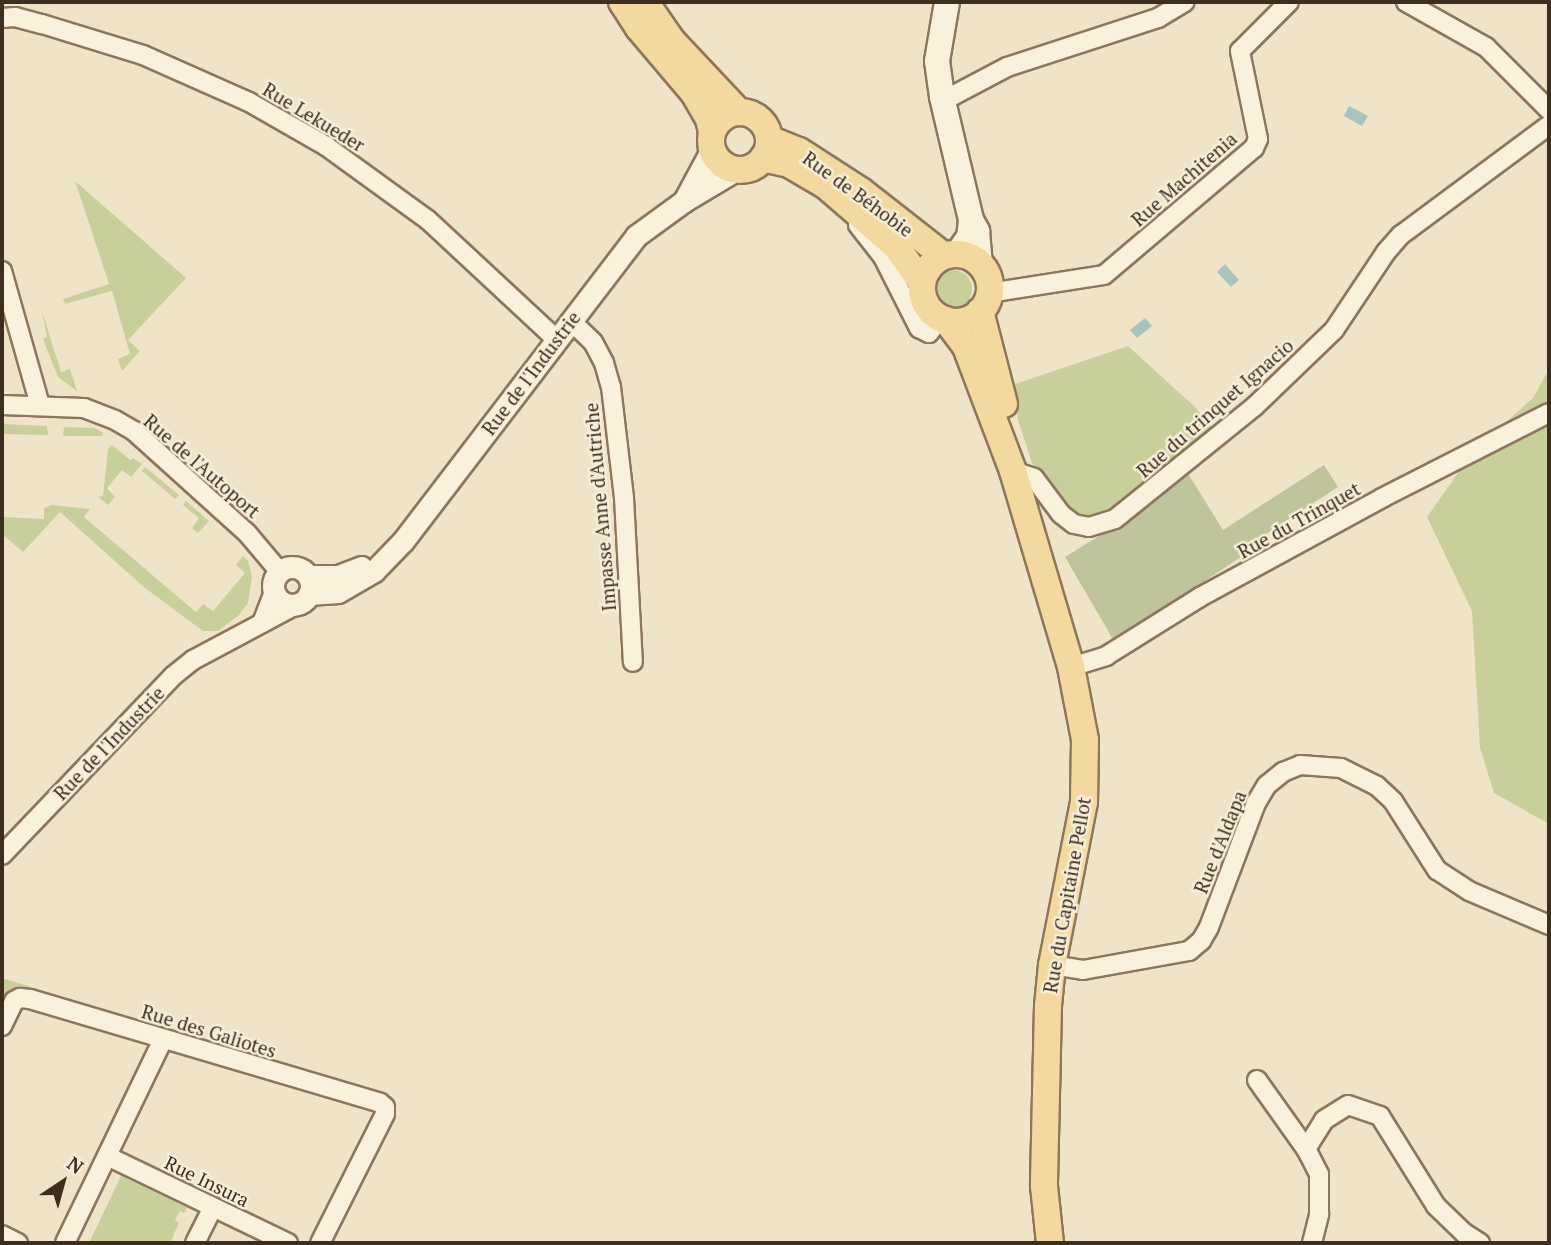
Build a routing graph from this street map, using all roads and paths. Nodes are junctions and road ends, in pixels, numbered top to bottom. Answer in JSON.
{"nodes":[{"id":1,"x":622,"y":2,"type":"edge"},
{"id":2,"x":645,"y":2,"type":"edge"},
{"id":3,"x":947,"y":2,"type":"edge"},
{"id":4,"x":1185,"y":2,"type":"edge"},
{"id":5,"x":1289,"y":2,"type":"edge"},
{"id":6,"x":1406,"y":2,"type":"edge"},
{"id":7,"x":2,"y":18,"type":"edge"},
{"id":8,"x":942,"y":97,"type":"junction"},
{"id":9,"x":1549,"y":110,"type":"edge"},
{"id":10,"x":738,"y":112,"type":"junction"},
{"id":11,"x":1549,"y":125,"type":"edge"},
{"id":12,"x":712,"y":141,"type":"junction"},
{"id":13,"x":766,"y":148,"type":"junction"},
{"id":14,"x":736,"y":170,"type":"junction"},
{"id":15,"x":805,"y":174,"type":"junction"},
{"id":16,"x":684,"y":201,"type":"junction"},
{"id":17,"x":960,"y":258,"type":"junction"},
{"id":18,"x":2,"y":271,"type":"edge"},
{"id":19,"x":922,"y":283,"type":"junction"},
{"id":20,"x":984,"y":302,"type":"junction"},
{"id":21,"x":943,"y":319,"type":"junction"},
{"id":22,"x":571,"y":321,"type":"junction"},
{"id":23,"x":556,"y":339,"type":"junction"},
{"id":24,"x":2,"y":405,"type":"edge"},
{"id":25,"x":40,"y":405,"type":"junction"},
{"id":26,"x":1549,"y":414,"type":"edge"},
{"id":27,"x":1013,"y":471,"type":"junction"},
{"id":28,"x":279,"y":571,"type":"junction"},
{"id":29,"x":304,"y":592,"type":"junction"},
{"id":30,"x":273,"y":594,"type":"junction"},
{"id":31,"x":262,"y":623,"type":"junction"},
{"id":32,"x":633,"y":662,"type":"dead end"},
{"id":33,"x":1071,"y":667,"type":"junction"},
{"id":34,"x":2,"y":855,"type":"edge"},
{"id":35,"x":1549,"y":925,"type":"edge"},
{"id":36,"x":1052,"y":965,"type":"junction"},
{"id":37,"x":2,"y":1026,"type":"edge"},
{"id":38,"x":163,"y":1039,"type":"junction"},
{"id":39,"x":1257,"y":1080,"type":"dead end"},
{"id":40,"x":1306,"y":1149,"type":"junction"},
{"id":41,"x":107,"y":1156,"type":"junction"},
{"id":42,"x":213,"y":1207,"type":"junction"},
{"id":43,"x":2,"y":1235,"type":"edge"},
{"id":44,"x":18,"y":1243,"type":"edge"},
{"id":45,"x":65,"y":1243,"type":"edge"},
{"id":46,"x":195,"y":1243,"type":"edge"},
{"id":47,"x":288,"y":1243,"type":"edge"},
{"id":48,"x":320,"y":1243,"type":"edge"},
{"id":49,"x":1050,"y":1243,"type":"edge"},
{"id":50,"x":1312,"y":1243,"type":"edge"},
{"id":51,"x":1480,"y":1243,"type":"edge"}],
"edges":[{"from":1,"to":12,"type":"main road"},
{"from":2,"to":10,"type":"main road"},
{"from":3,"to":8,"type":"main road"},
{"from":4,"to":8,"type":"street"},
{"from":5,"to":20,"type":"street","name":"Rue Machitenia"},
{"from":6,"to":9,"type":"street"},
{"from":7,"to":23,"type":"street","name":"Rue Lekueder"},
{"from":8,"to":17,"type":"main road"},
{"from":10,"to":12,"type":"main road"},
{"from":10,"to":13,"type":"main road"},
{"from":11,"to":27,"type":"street","name":"Rue du trinquet Ignacio"},
{"from":12,"to":14,"type":"main road"},
{"from":12,"to":16,"type":"street","name":"Rue de l'Industrie"},
{"from":13,"to":14,"type":"main road"},
{"from":13,"to":15,"type":"main road","name":"Rue de Béhobie"},
{"from":13,"to":17,"type":"main road","name":"Rue de Béhobie"},
{"from":14,"to":16,"type":"street","name":"Rue de l'Industrie"},
{"from":15,"to":19,"type":"main road","name":"Rue de Béhobie"},
{"from":15,"to":21,"type":"street","name":"Rue de Béhobie"},
{"from":16,"to":22,"type":"street","name":"Rue de l'Industrie"},
{"from":17,"to":19,"type":"main road"},
{"from":17,"to":20,"type":"main road"},
{"from":18,"to":25,"type":"street"},
{"from":19,"to":21,"type":"main road"},
{"from":20,"to":21,"type":"main road"},
{"from":20,"to":27,"type":"main road","name":"Rue du Capitaine Pellot"},
{"from":21,"to":27,"type":"main road","name":"Rue du Capitaine Pellot"},
{"from":22,"to":23,"type":"street","name":"Rue de l'Industrie"},
{"from":22,"to":32,"type":"street","name":"Impasse Anne d'Autriche"},
{"from":23,"to":29,"type":"street","name":"Rue de l'Industrie"},
{"from":24,"to":25,"type":"street","name":"Rue de l'Autoport"},
{"from":25,"to":28,"type":"street","name":"Rue de l'Autoport"},
{"from":26,"to":33,"type":"street","name":"Rue du Trinquet"},
{"from":27,"to":33,"type":"main road","name":"Rue du Capitaine Pellot"},
{"from":28,"to":29,"type":"street","name":"Rue de l'Industrie"},
{"from":28,"to":30,"type":"street"},
{"from":29,"to":30,"type":"street"},
{"from":29,"to":31,"type":"street","name":"Rue de l'Industrie"},
{"from":30,"to":31,"type":"street"},
{"from":31,"to":34,"type":"street","name":"Rue de l'Industrie"},
{"from":33,"to":36,"type":"main road","name":"Rue du Capitaine Pellot"},
{"from":35,"to":36,"type":"street","name":"Rue d'Aldapa"},
{"from":36,"to":49,"type":"main road","name":"Rue du Capitaine Pellot"},
{"from":37,"to":38,"type":"street","name":"Rue des Galiotes"},
{"from":38,"to":41,"type":"street"},
{"from":38,"to":48,"type":"street","name":"Rue des Galiotes"},
{"from":39,"to":40,"type":"street"},
{"from":40,"to":50,"type":"street"},
{"from":40,"to":51,"type":"street"},
{"from":41,"to":42,"type":"street","name":"Rue Insura"},
{"from":41,"to":45,"type":"street"},
{"from":42,"to":46,"type":"street"},
{"from":42,"to":47,"type":"street","name":"Rue Insura"},
{"from":43,"to":44,"type":"street"}]}
